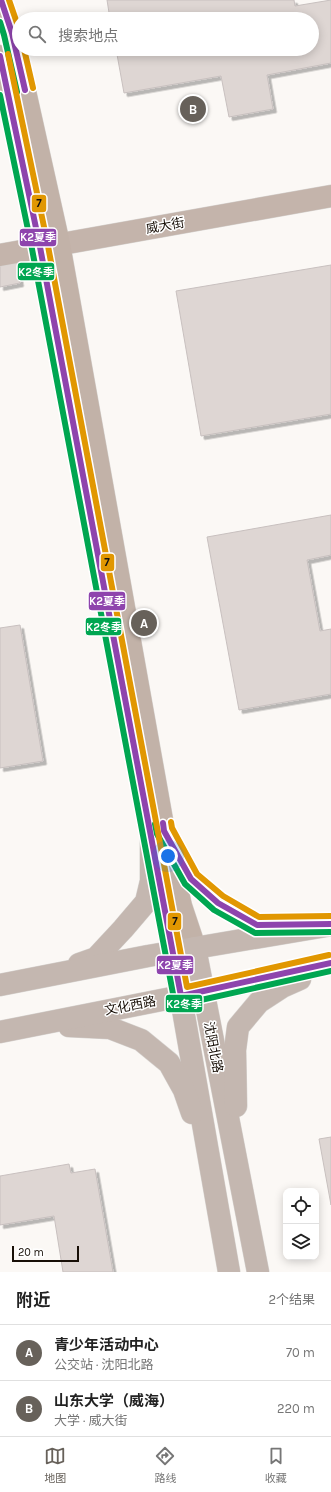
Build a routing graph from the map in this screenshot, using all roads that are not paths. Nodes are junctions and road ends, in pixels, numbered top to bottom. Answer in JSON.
{"nodes":[{"id":1,"x":0,"y":0,"type":"edge"},
{"id":2,"x":12,"y":33,"type":"edge"},
{"id":3,"x":0,"y":56,"type":"edge"},
{"id":4,"x":16,"y":56,"type":"edge"},
{"id":5,"x":331,"y":196,"type":"edge"},
{"id":6,"x":49,"y":246,"type":"junction"},
{"id":7,"x":0,"y":255,"type":"edge"},
{"id":8,"x":158,"y":834,"type":"junction"},
{"id":9,"x":331,"y":924,"type":"edge"},
{"id":10,"x":194,"y":948,"type":"junction"},
{"id":11,"x":173,"y":953,"type":"junction"},
{"id":12,"x":331,"y":965,"type":"edge"},
{"id":13,"x":31,"y":979,"type":"junction"},
{"id":14,"x":0,"y":985,"type":"edge"},
{"id":15,"x":203,"y":991,"type":"junction"},
{"id":16,"x":181,"y":996,"type":"junction"},
{"id":17,"x":34,"y":1025,"type":"junction"},
{"id":18,"x":0,"y":1032,"type":"edge"},
{"id":19,"x":236,"y":1156,"type":"junction"},
{"id":20,"x":210,"y":1166,"type":"junction"},
{"id":21,"x":229,"y":1272,"type":"edge"},
{"id":22,"x":258,"y":1272,"type":"edge"}],
"edges":[{"from":1,"to":2,"type":"street","name":"沈阳北路"},
{"from":3,"to":6,"type":"street","name":"沈阳北路"},
{"from":4,"to":6,"type":"street","name":"沈阳北路"},
{"from":5,"to":6,"type":"street","name":"威大街"},
{"from":6,"to":7,"type":"street","name":"威大街"},
{"from":6,"to":8,"type":"street","name":"沈阳北路"},
{"from":8,"to":9,"type":"main road"},
{"from":8,"to":10,"type":"street","name":"沈阳北路"},
{"from":8,"to":11,"type":"street","name":"沈阳北路"},
{"from":8,"to":13,"type":"main road"},
{"from":9,"to":10,"type":"main road"},
{"from":10,"to":11,"type":"main road"},
{"from":10,"to":15,"type":"main road","name":"沈阳北路"},
{"from":11,"to":13,"type":"main road"},
{"from":11,"to":16,"type":"main road","name":"沈阳北路"},
{"from":12,"to":15,"type":"main road","name":"文化西路"},
{"from":12,"to":19,"type":"main road"},
{"from":13,"to":14,"type":"main road"},
{"from":15,"to":16,"type":"main road","name":"文化西路"},
{"from":15,"to":19,"type":"main road","name":"沈阳北路"},
{"from":16,"to":17,"type":"main road","name":"文化西路"},
{"from":16,"to":20,"type":"main road","name":"沈阳北路"},
{"from":17,"to":18,"type":"main road","name":"文化西路"},
{"from":17,"to":20,"type":"main road"},
{"from":19,"to":22,"type":"main road","name":"沈阳北路"},
{"from":20,"to":21,"type":"main road","name":"沈阳北路"}]}
